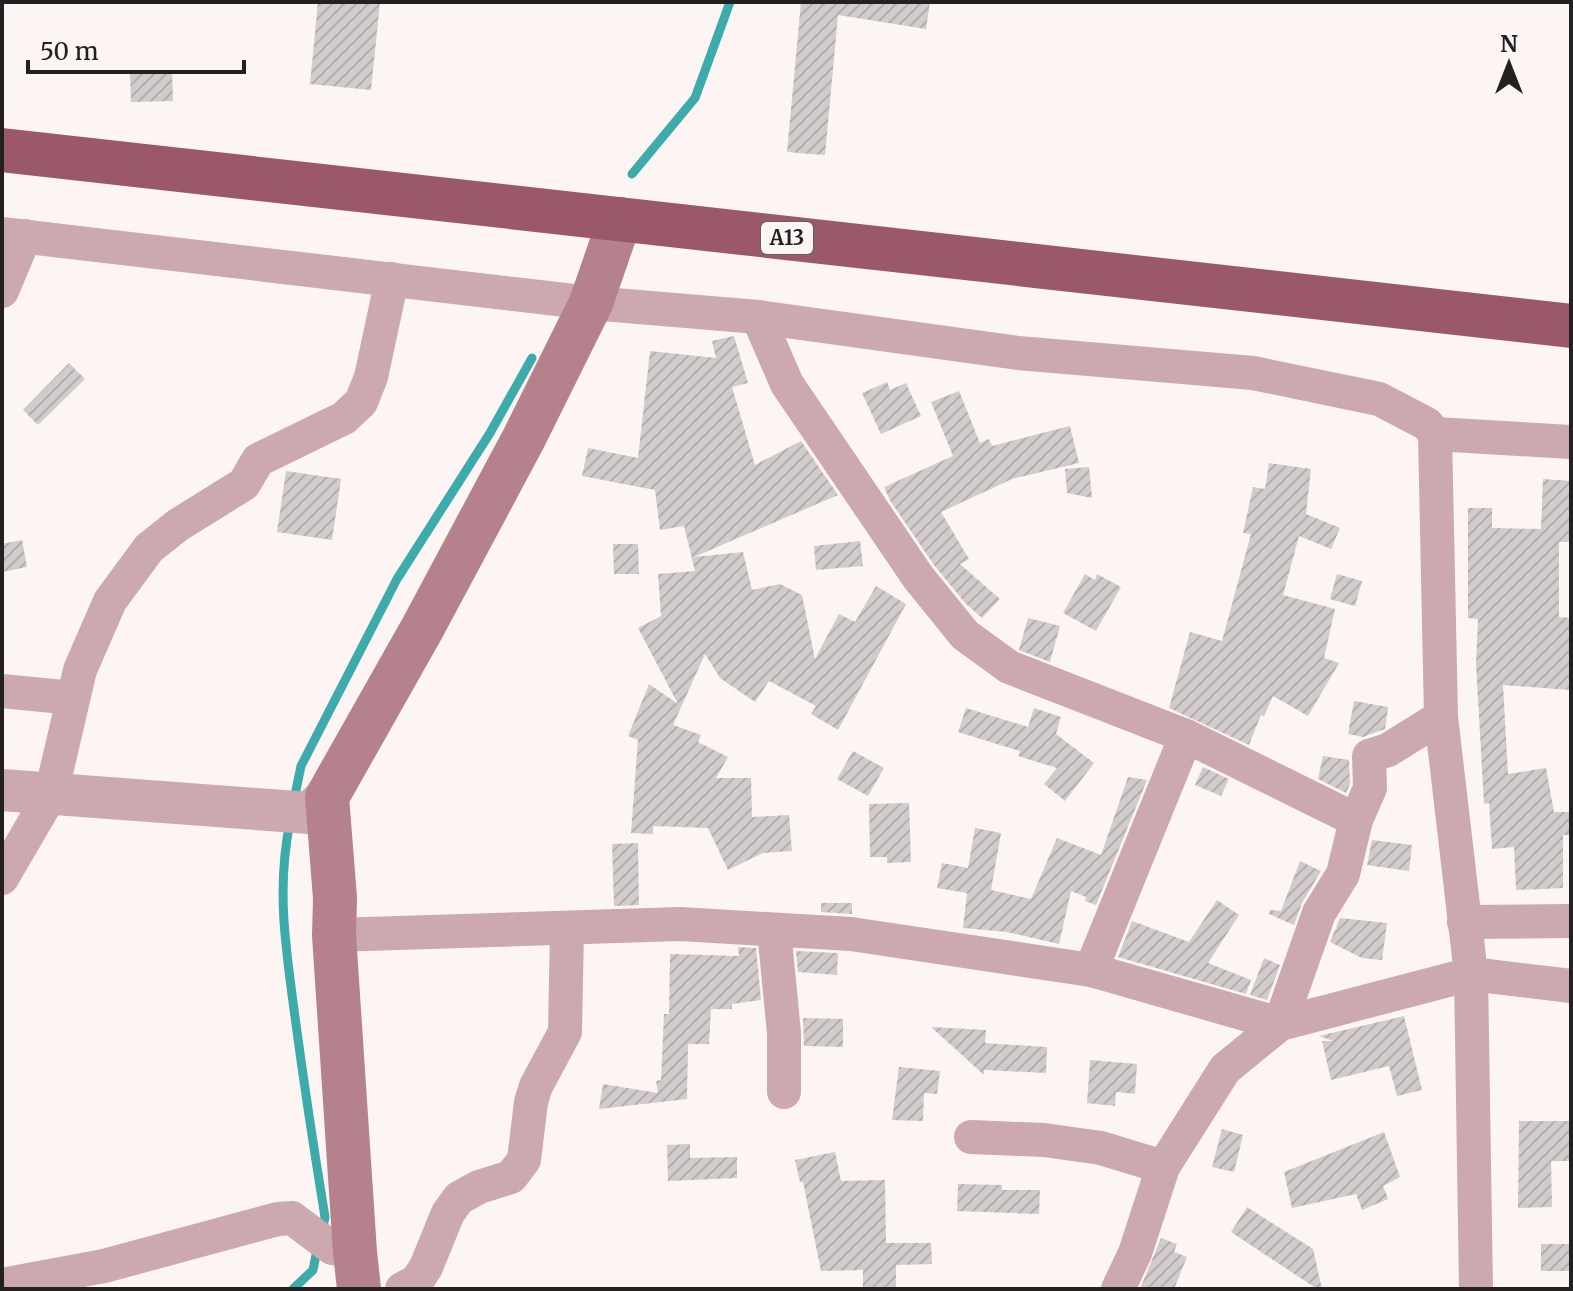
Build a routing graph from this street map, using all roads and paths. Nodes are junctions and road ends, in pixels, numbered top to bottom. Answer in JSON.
{"nodes":[{"id":1,"x":2,"y":150,"type":"edge"},
{"id":2,"x":620,"y":219,"type":"junction"},
{"id":3,"x":13,"y":235,"type":"edge"},
{"id":4,"x":392,"y":279,"type":"junction"},
{"id":5,"x":2,"y":291,"type":"edge"},
{"id":6,"x":591,"y":303,"type":"junction"},
{"id":7,"x":758,"y":317,"type":"junction"},
{"id":8,"x":1571,"y":326,"type":"edge"},
{"id":9,"x":1435,"y":434,"type":"junction"},
{"id":10,"x":1571,"y":442,"type":"edge"},
{"id":11,"x":2,"y":691,"type":"edge"},
{"id":12,"x":73,"y":698,"type":"junction"},
{"id":13,"x":1441,"y":717,"type":"junction"},
{"id":14,"x":1186,"y":736,"type":"junction"},
{"id":15,"x":2,"y":790,"type":"edge"},
{"id":16,"x":51,"y":794,"type":"junction"},
{"id":17,"x":318,"y":805,"type":"junction"},
{"id":18,"x":1356,"y":820,"type":"junction"},
{"id":19,"x":2,"y":878,"type":"edge"},
{"id":20,"x":1571,"y":921,"type":"edge"},
{"id":21,"x":1464,"y":922,"type":"junction"},
{"id":22,"x":567,"y":929,"type":"junction"},
{"id":23,"x":774,"y":930,"type":"junction"},
{"id":24,"x":334,"y":935,"type":"junction"},
{"id":25,"x":1091,"y":970,"type":"junction"},
{"id":26,"x":1471,"y":974,"type":"junction"},
{"id":27,"x":1571,"y":986,"type":"edge"},
{"id":28,"x":1280,"y":1024,"type":"junction"},
{"id":29,"x":784,"y":1092,"type":"dead end"},
{"id":30,"x":971,"y":1137,"type":"dead end"},
{"id":31,"x":1163,"y":1167,"type":"junction"},
{"id":32,"x":349,"y":1263,"type":"edge"},
{"id":33,"x":2,"y":1285,"type":"edge"},
{"id":34,"x":402,"y":1289,"type":"edge"},
{"id":35,"x":1118,"y":1289,"type":"edge"},
{"id":36,"x":1476,"y":1289,"type":"edge"}],
"edges":[{"from":1,"to":2,"type":"highway","number":"A13"},
{"from":2,"to":6,"type":"main road"},
{"from":2,"to":8,"type":"highway","number":"A13"},
{"from":3,"to":4,"type":"street"},
{"from":3,"to":5,"type":"street"},
{"from":4,"to":6,"type":"street"},
{"from":4,"to":12,"type":"street"},
{"from":6,"to":7,"type":"street"},
{"from":6,"to":17,"type":"main road"},
{"from":7,"to":9,"type":"street"},
{"from":7,"to":14,"type":"street"},
{"from":9,"to":10,"type":"street"},
{"from":9,"to":13,"type":"street"},
{"from":11,"to":12,"type":"street"},
{"from":12,"to":16,"type":"street"},
{"from":13,"to":18,"type":"street"},
{"from":13,"to":21,"type":"street"},
{"from":14,"to":18,"type":"street"},
{"from":14,"to":25,"type":"street"},
{"from":15,"to":16,"type":"street"},
{"from":16,"to":17,"type":"street"},
{"from":16,"to":19,"type":"street"},
{"from":17,"to":24,"type":"main road"},
{"from":18,"to":28,"type":"street"},
{"from":20,"to":21,"type":"street"},
{"from":21,"to":26,"type":"street"},
{"from":22,"to":23,"type":"street"},
{"from":22,"to":24,"type":"street"},
{"from":22,"to":34,"type":"street"},
{"from":23,"to":25,"type":"street"},
{"from":23,"to":29,"type":"street"},
{"from":24,"to":32,"type":"main road"},
{"from":25,"to":28,"type":"street"},
{"from":26,"to":27,"type":"street"},
{"from":26,"to":28,"type":"street"},
{"from":26,"to":36,"type":"street"},
{"from":28,"to":31,"type":"street"},
{"from":30,"to":31,"type":"street"},
{"from":31,"to":35,"type":"street"},
{"from":32,"to":33,"type":"street"}]}
